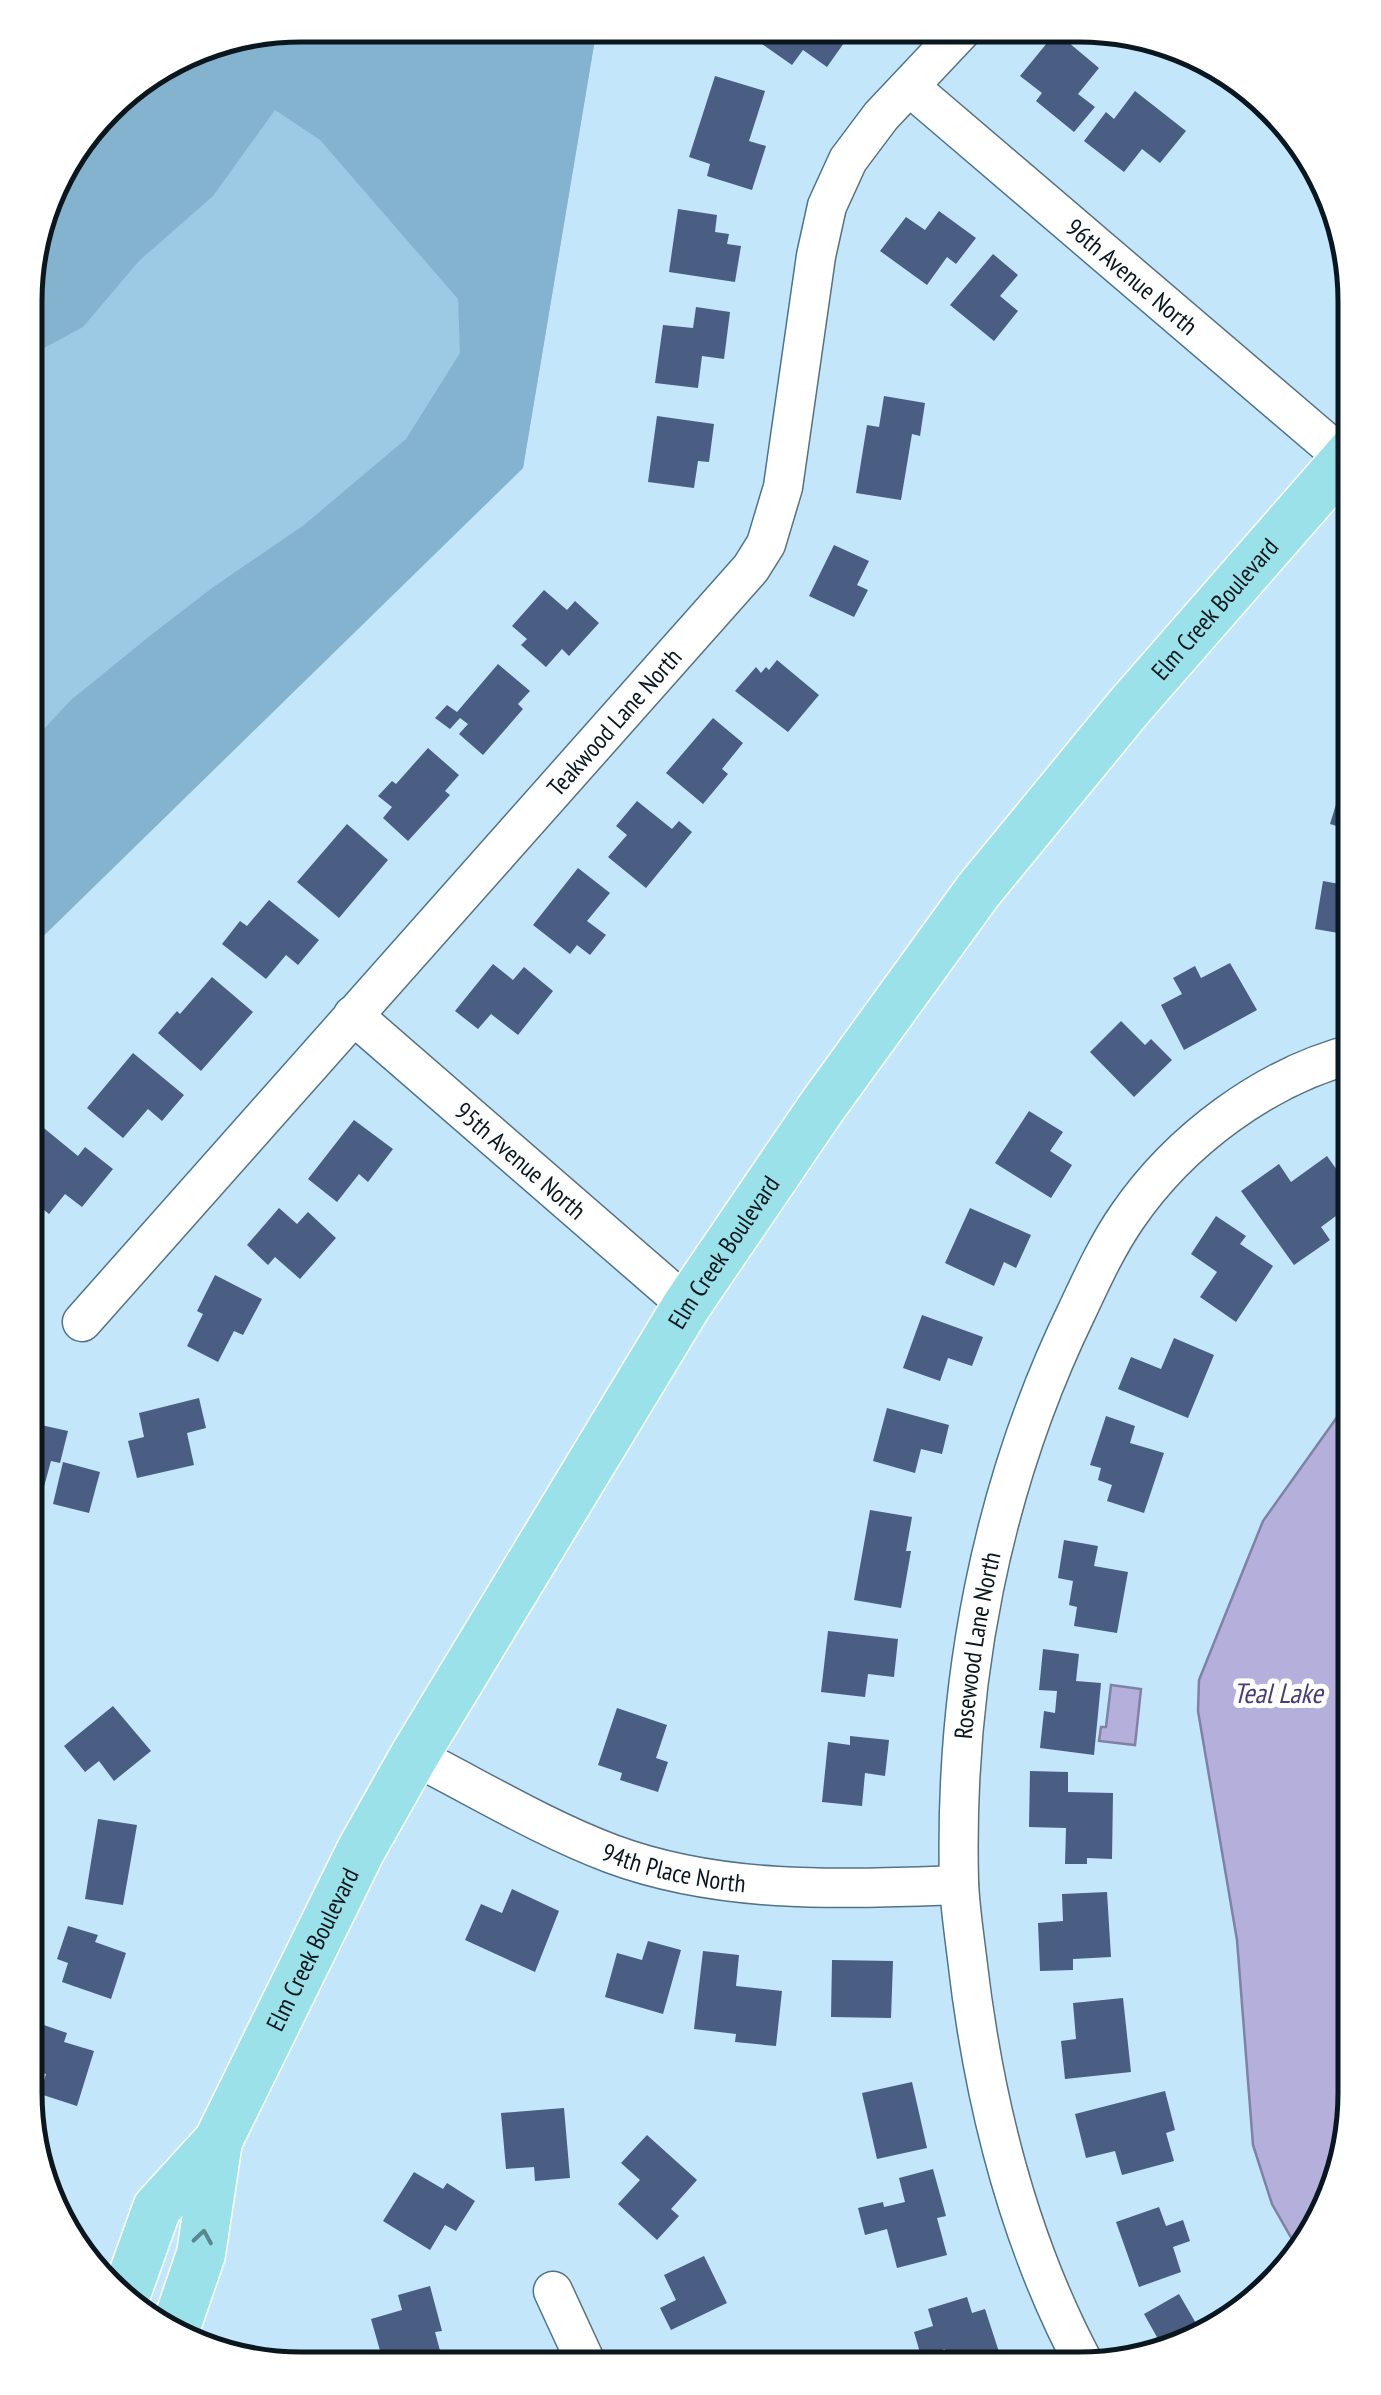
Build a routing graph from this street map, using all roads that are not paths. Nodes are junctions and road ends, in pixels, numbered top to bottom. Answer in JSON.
{"nodes":[{"id":1,"x":951,"y":42,"type":"edge"},
{"id":2,"x":910,"y":87,"type":"junction"},
{"id":3,"x":1338,"y":446,"type":"edge"},
{"id":4,"x":1338,"y":474,"type":"edge"},
{"id":5,"x":353,"y":1015,"type":"junction"},
{"id":6,"x":1338,"y":1060,"type":"edge"},
{"id":7,"x":687,"y":1306,"type":"junction"},
{"id":8,"x":82,"y":1322,"type":"dead end"},
{"id":9,"x":414,"y":1756,"type":"junction"},
{"id":10,"x":959,"y":1885,"type":"junction"},
{"id":11,"x":218,"y":2141,"type":"junction"},
{"id":12,"x":129,"y":2286,"type":"edge"},
{"id":13,"x":552,"y":2292,"type":"dead end"},
{"id":14,"x":178,"y":2321,"type":"edge"},
{"id":15,"x":581,"y":2352,"type":"edge"},
{"id":16,"x":1080,"y":2352,"type":"edge"}],
"edges":[{"from":1,"to":2,"type":"street","name":"Teakwood Lane North"},
{"from":2,"to":3,"type":"street","name":"96th Avenue North"},
{"from":2,"to":5,"type":"street","name":"Teakwood Lane North"},
{"from":4,"to":7,"type":"main road","name":"Elm Creek Boulevard"},
{"from":5,"to":7,"type":"street","name":"95th Avenue North"},
{"from":5,"to":8,"type":"street","name":"Teakwood Lane North"},
{"from":6,"to":10,"type":"street","name":"Rosewood Lane North"},
{"from":7,"to":9,"type":"main road","name":"Elm Creek Boulevard"},
{"from":9,"to":10,"type":"street","name":"94th Place North"},
{"from":9,"to":11,"type":"main road","name":"Elm Creek Boulevard"},
{"from":10,"to":16,"type":"street","name":"Rosewood Lane North"},
{"from":11,"to":12,"type":"main road","name":"Elm Creek Boulevard"},
{"from":14,"to":11,"type":"main road","name":"Elm Creek Boulevard","one_way":true},
{"from":13,"to":15,"type":"street"}]}
